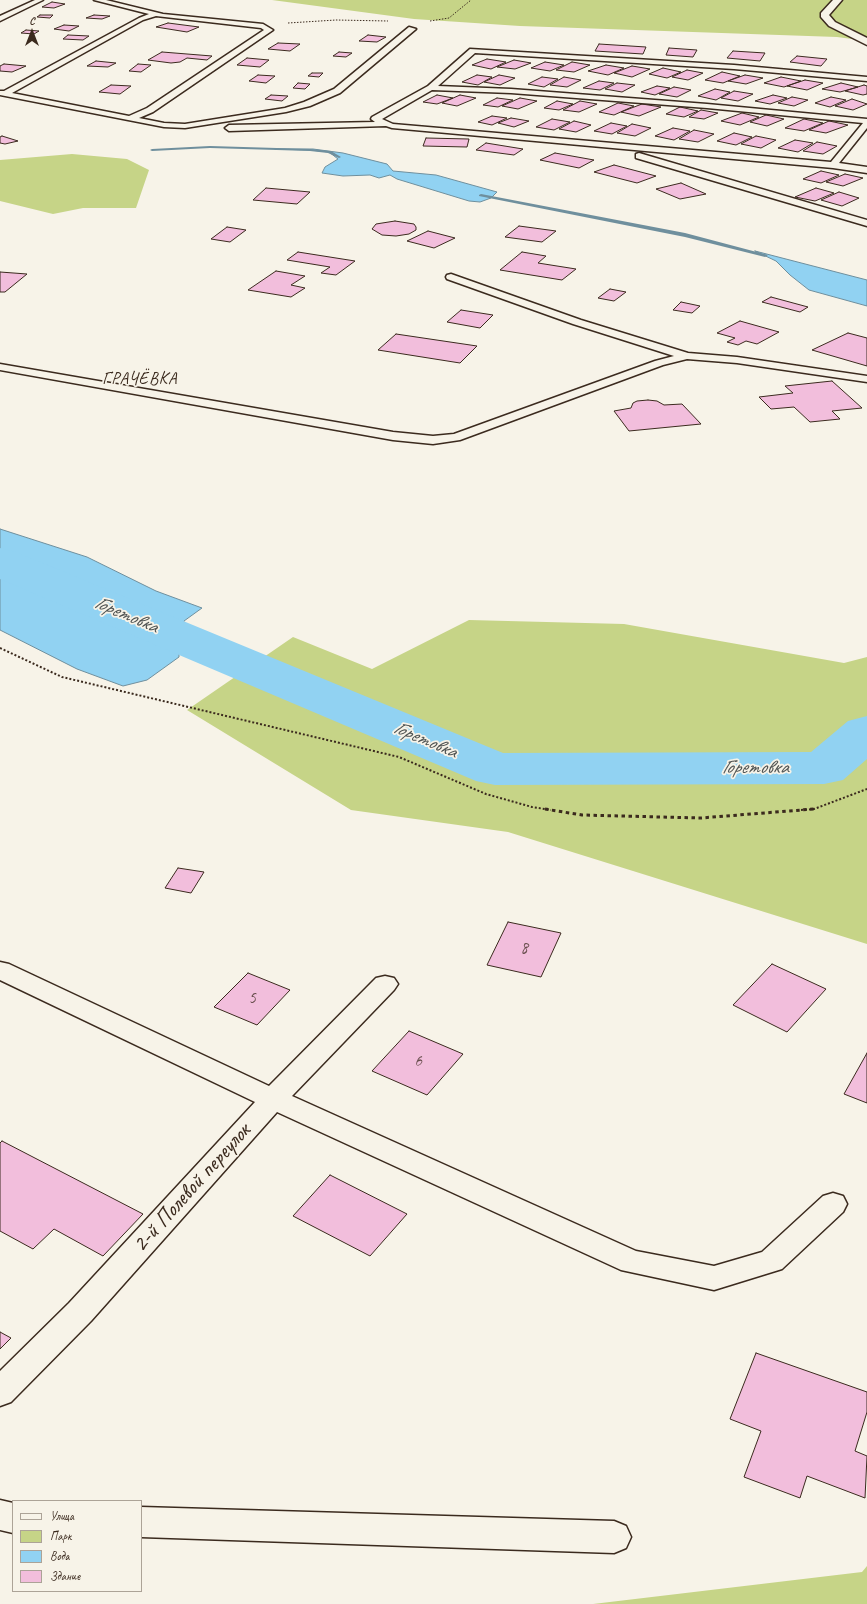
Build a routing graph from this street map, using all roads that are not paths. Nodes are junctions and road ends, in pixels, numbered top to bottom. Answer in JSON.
{"nodes":[{"id":1,"x":40,"y":0,"type":"edge"},
{"id":2,"x":97,"y":0,"type":"edge"},
{"id":3,"x":838,"y":0,"type":"edge"},
{"id":4,"x":154,"y":14,"type":"junction"},
{"id":5,"x":0,"y":19,"type":"edge"},
{"id":6,"x":412,"y":29,"type":"road end"},
{"id":7,"x":867,"y":42,"type":"edge"},
{"id":8,"x":867,"y":79,"type":"edge"},
{"id":9,"x":431,"y":88,"type":"junction"},
{"id":10,"x":2,"y":94,"type":"edge"},
{"id":11,"x":130,"y":119,"type":"junction"},
{"id":12,"x":867,"y":122,"type":"edge"},
{"id":13,"x":386,"y":124,"type":"junction"},
{"id":14,"x":185,"y":126,"type":"junction"},
{"id":15,"x":581,"y":142,"type":"junction"},
{"id":16,"x":832,"y":165,"type":"junction"},
{"id":17,"x":867,"y":170,"type":"edge"},
{"id":18,"x":867,"y":223,"type":"edge"},
{"id":19,"x":452,"y":277,"type":"dead end"},
{"id":20,"x":687,"y":356,"type":"junction"},
{"id":21,"x":0,"y":367,"type":"edge"},
{"id":22,"x":867,"y":379,"type":"edge"},
{"id":23,"x":0,"y":970,"type":"edge"},
{"id":24,"x":385,"y":984,"type":"dead end"},
{"id":25,"x":272,"y":1099,"type":"junction"},
{"id":26,"x":833,"y":1204,"type":"dead end"},
{"id":27,"x":0,"y":1392,"type":"edge"},
{"id":28,"x":0,"y":1515,"type":"edge"},
{"id":29,"x":12,"y":1518,"type":"edge"},
{"id":30,"x":142,"y":1522,"type":"edge"},
{"id":31,"x":614,"y":1537,"type":"dead end"}],
"edges":[{"from":1,"to":5,"type":"lane"},
{"from":2,"to":4,"type":"lane"},
{"from":3,"to":7,"type":"street"},
{"from":4,"to":10,"type":"lane"},
{"from":4,"to":11,"type":"lane"},
{"from":6,"to":14,"type":"lane"},
{"from":8,"to":9,"type":"lane"},
{"from":9,"to":12,"type":"lane"},
{"from":9,"to":13,"type":"lane"},
{"from":10,"to":11,"type":"lane"},
{"from":11,"to":14,"type":"lane"},
{"from":12,"to":16,"type":"lane"},
{"from":13,"to":14,"type":"lane"},
{"from":13,"to":15,"type":"lane"},
{"from":15,"to":16,"type":"lane"},
{"from":15,"to":18,"type":"lane"},
{"from":16,"to":17,"type":"lane"},
{"from":19,"to":20,"type":"lane"},
{"from":20,"to":21,"type":"lane"},
{"from":20,"to":22,"type":"lane"},
{"from":23,"to":25,"type":"street"},
{"from":24,"to":25,"type":"street","name":"2-й Полевой переулок"},
{"from":25,"to":26,"type":"street"},
{"from":25,"to":27,"type":"street","name":"2-й Полевой переулок"},
{"from":28,"to":29,"type":"street"},
{"from":30,"to":31,"type":"street"}]}
